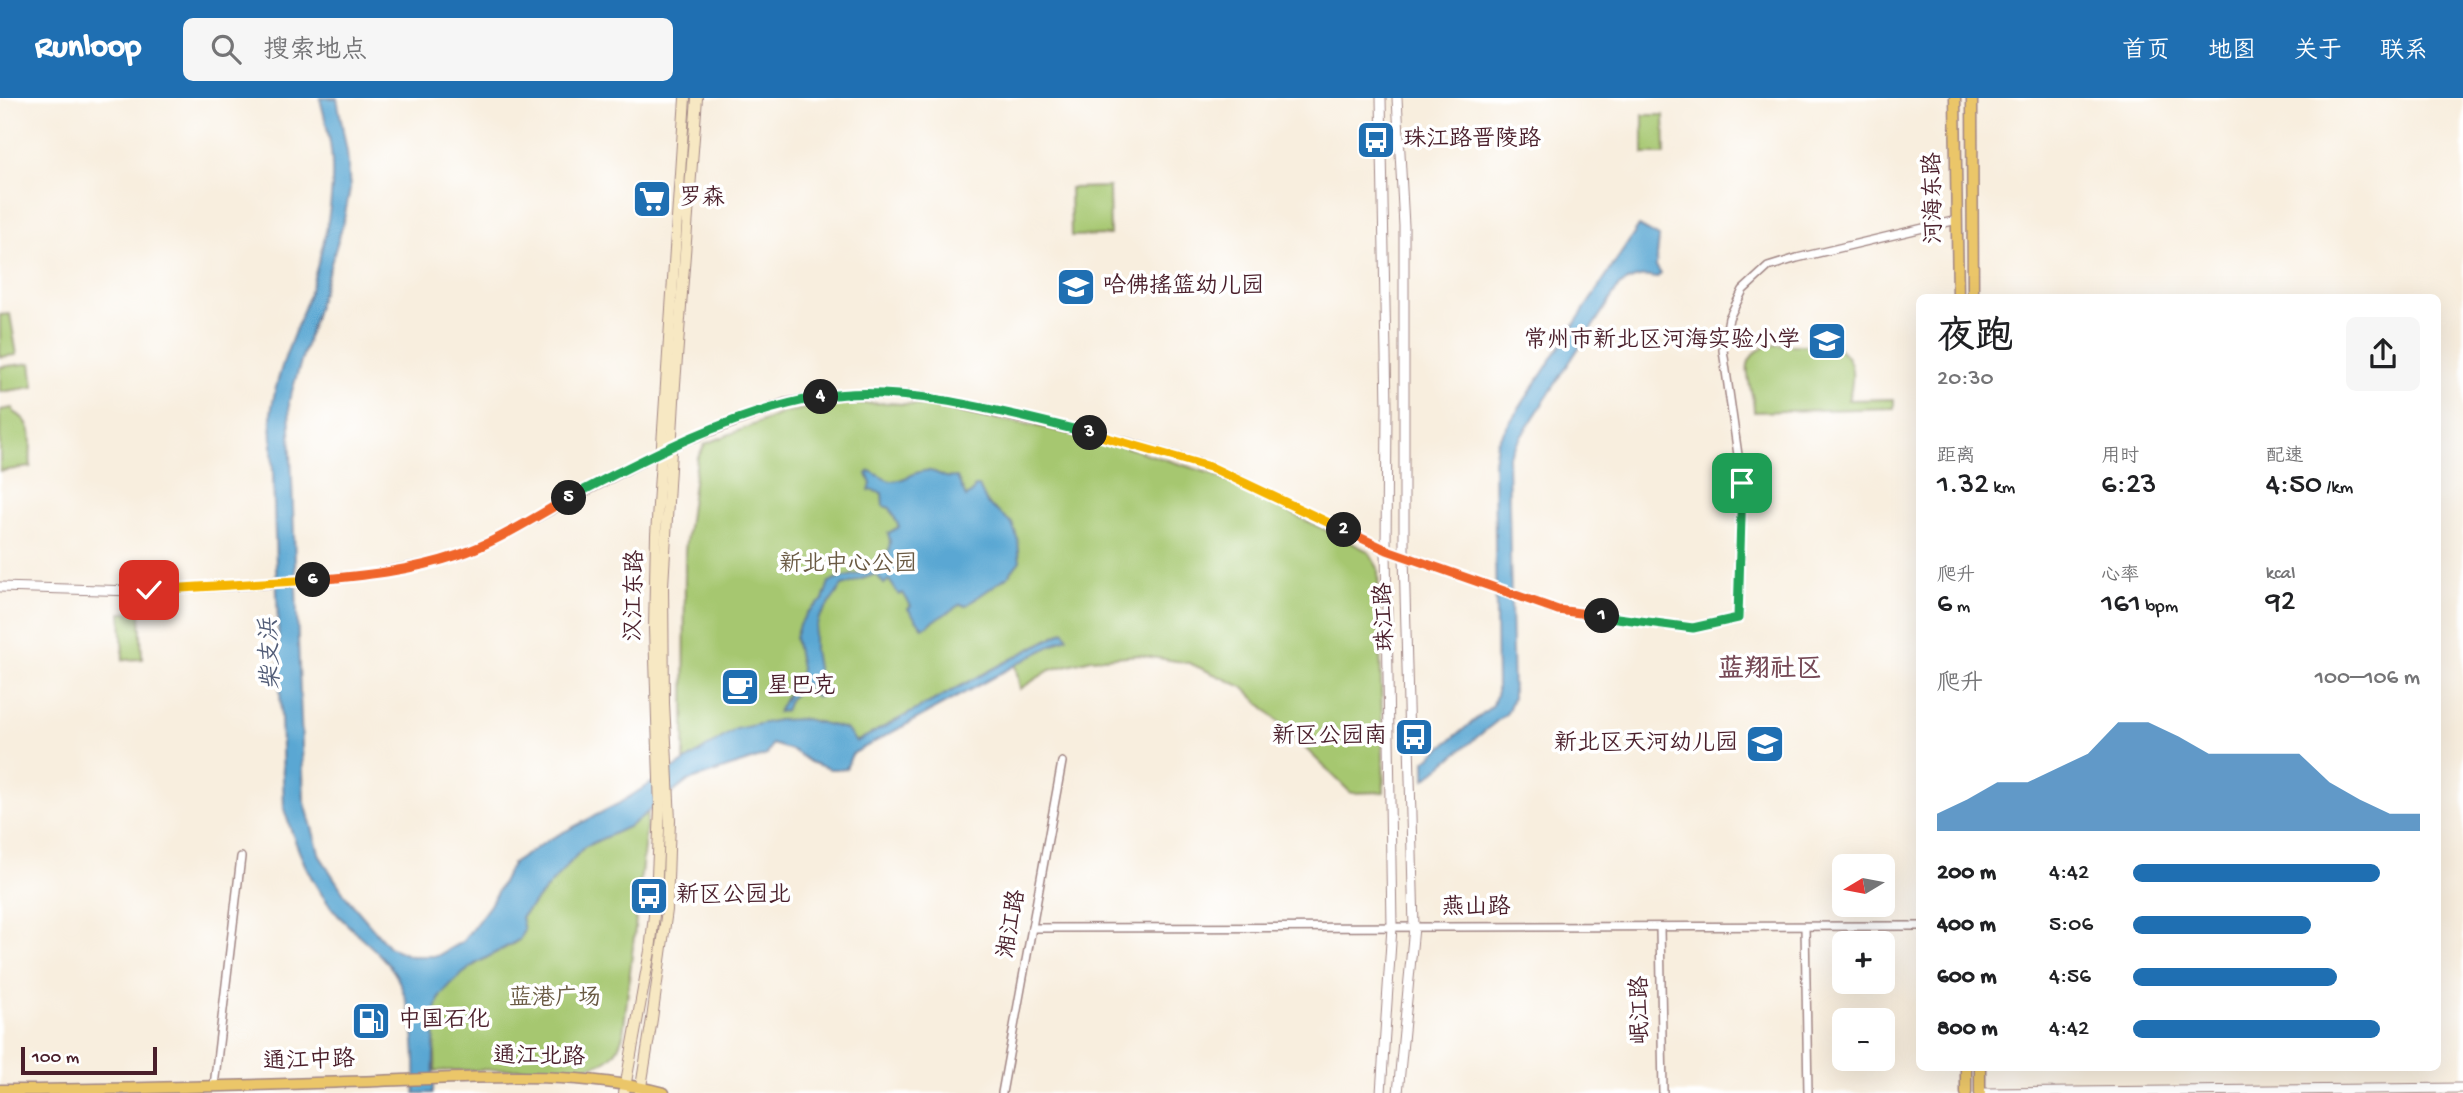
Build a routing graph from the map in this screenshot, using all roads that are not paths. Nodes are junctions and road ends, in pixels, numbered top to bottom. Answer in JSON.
{"nodes":[{"id":1,"x":685,"y":98,"type":"edge"},
{"id":2,"x":696,"y":98,"type":"edge"},
{"id":3,"x":1381,"y":98,"type":"edge"},
{"id":4,"x":1397,"y":98,"type":"edge"},
{"id":5,"x":1955,"y":98,"type":"edge"},
{"id":6,"x":1972,"y":98,"type":"edge"},
{"id":7,"x":1956,"y":220,"type":"junction"},
{"id":8,"x":1958,"y":294,"type":"edge"},
{"id":9,"x":1973,"y":294,"type":"edge"},
{"id":10,"x":671,"y":446,"type":"junction"},
{"id":11,"x":660,"y":451,"type":"junction"},
{"id":12,"x":1387,"y":550,"type":"junction"},
{"id":13,"x":1404,"y":556,"type":"junction"},
{"id":14,"x":0,"y":587,"type":"edge"},
{"id":15,"x":1062,"y":762,"type":"dead end"},
{"id":16,"x":242,"y":858,"type":"dead end"},
{"id":17,"x":1916,"y":926,"type":"edge"},
{"id":18,"x":1414,"y":927,"type":"junction"},
{"id":19,"x":1660,"y":927,"type":"junction"},
{"id":20,"x":1805,"y":927,"type":"junction"},
{"id":21,"x":1032,"y":928,"type":"junction"},
{"id":22,"x":1392,"y":928,"type":"junction"},
{"id":23,"x":1966,"y":1071,"type":"edge"},
{"id":24,"x":1980,"y":1071,"type":"edge"},
{"id":25,"x":409,"y":1080,"type":"joint"},
{"id":26,"x":215,"y":1086,"type":"junction"},
{"id":27,"x":2463,"y":1088,"type":"edge"},
{"id":28,"x":625,"y":1089,"type":"edge"},
{"id":29,"x":0,"y":1090,"type":"edge"},
{"id":30,"x":640,"y":1090,"type":"edge"},
{"id":31,"x":2271,"y":1091,"type":"edge"},
{"id":32,"x":664,"y":1093,"type":"edge"},
{"id":33,"x":1002,"y":1093,"type":"edge"},
{"id":34,"x":1381,"y":1093,"type":"edge"},
{"id":35,"x":1398,"y":1093,"type":"edge"},
{"id":36,"x":1663,"y":1093,"type":"edge"},
{"id":37,"x":1808,"y":1093,"type":"edge"},
{"id":38,"x":1966,"y":1093,"type":"edge"},
{"id":39,"x":1982,"y":1093,"type":"edge"}],
"edges":[{"from":1,"to":11,"type":"main road","name":"汉江东路"},
{"from":2,"to":10,"type":"main road","name":"汉江东路"},
{"from":3,"to":12,"type":"street","name":"珠江路"},
{"from":4,"to":13,"type":"street","name":"珠江路"},
{"from":5,"to":7,"type":"main road","name":"河海东路"},
{"from":6,"to":9,"type":"main road","name":"河海东路"},
{"from":7,"to":8,"type":"main road","name":"河海东路"},
{"from":7,"to":13,"type":"street"},
{"from":10,"to":11,"type":"street"},
{"from":10,"to":12,"type":"street"},
{"from":10,"to":30,"type":"main road","name":"汉江东路"},
{"from":11,"to":14,"type":"street"},
{"from":11,"to":28,"type":"main road","name":"汉江东路"},
{"from":12,"to":13,"type":"street"},
{"from":12,"to":22,"type":"street","name":"珠江路"},
{"from":13,"to":18,"type":"street","name":"珠江路"},
{"from":15,"to":21,"type":"street","name":"湘江路"},
{"from":16,"to":26,"type":"street"},
{"from":17,"to":20,"type":"street","name":"燕山路"},
{"from":18,"to":19,"type":"street","name":"燕山路"},
{"from":18,"to":22,"type":"street","name":"燕山路"},
{"from":18,"to":35,"type":"street","name":"珠江路"},
{"from":19,"to":20,"type":"street","name":"燕山路"},
{"from":19,"to":36,"type":"street","name":"岷江路"},
{"from":20,"to":37,"type":"street"},
{"from":21,"to":22,"type":"street","name":"燕山路"},
{"from":21,"to":33,"type":"street","name":"湘江路"},
{"from":22,"to":34,"type":"street","name":"珠江路"},
{"from":23,"to":38,"type":"main road"},
{"from":24,"to":39,"type":"main road"},
{"from":25,"to":26,"type":"main road","name":"通江中路"},
{"from":25,"to":28,"type":"main road","name":"通江北路"},
{"from":26,"to":29,"type":"main road","name":"通江中路"},
{"from":27,"to":31,"type":"street"},
{"from":28,"to":30,"type":"main road","name":"通江北路"},
{"from":30,"to":32,"type":"main road"},
{"from":31,"to":39,"type":"street"}]}
